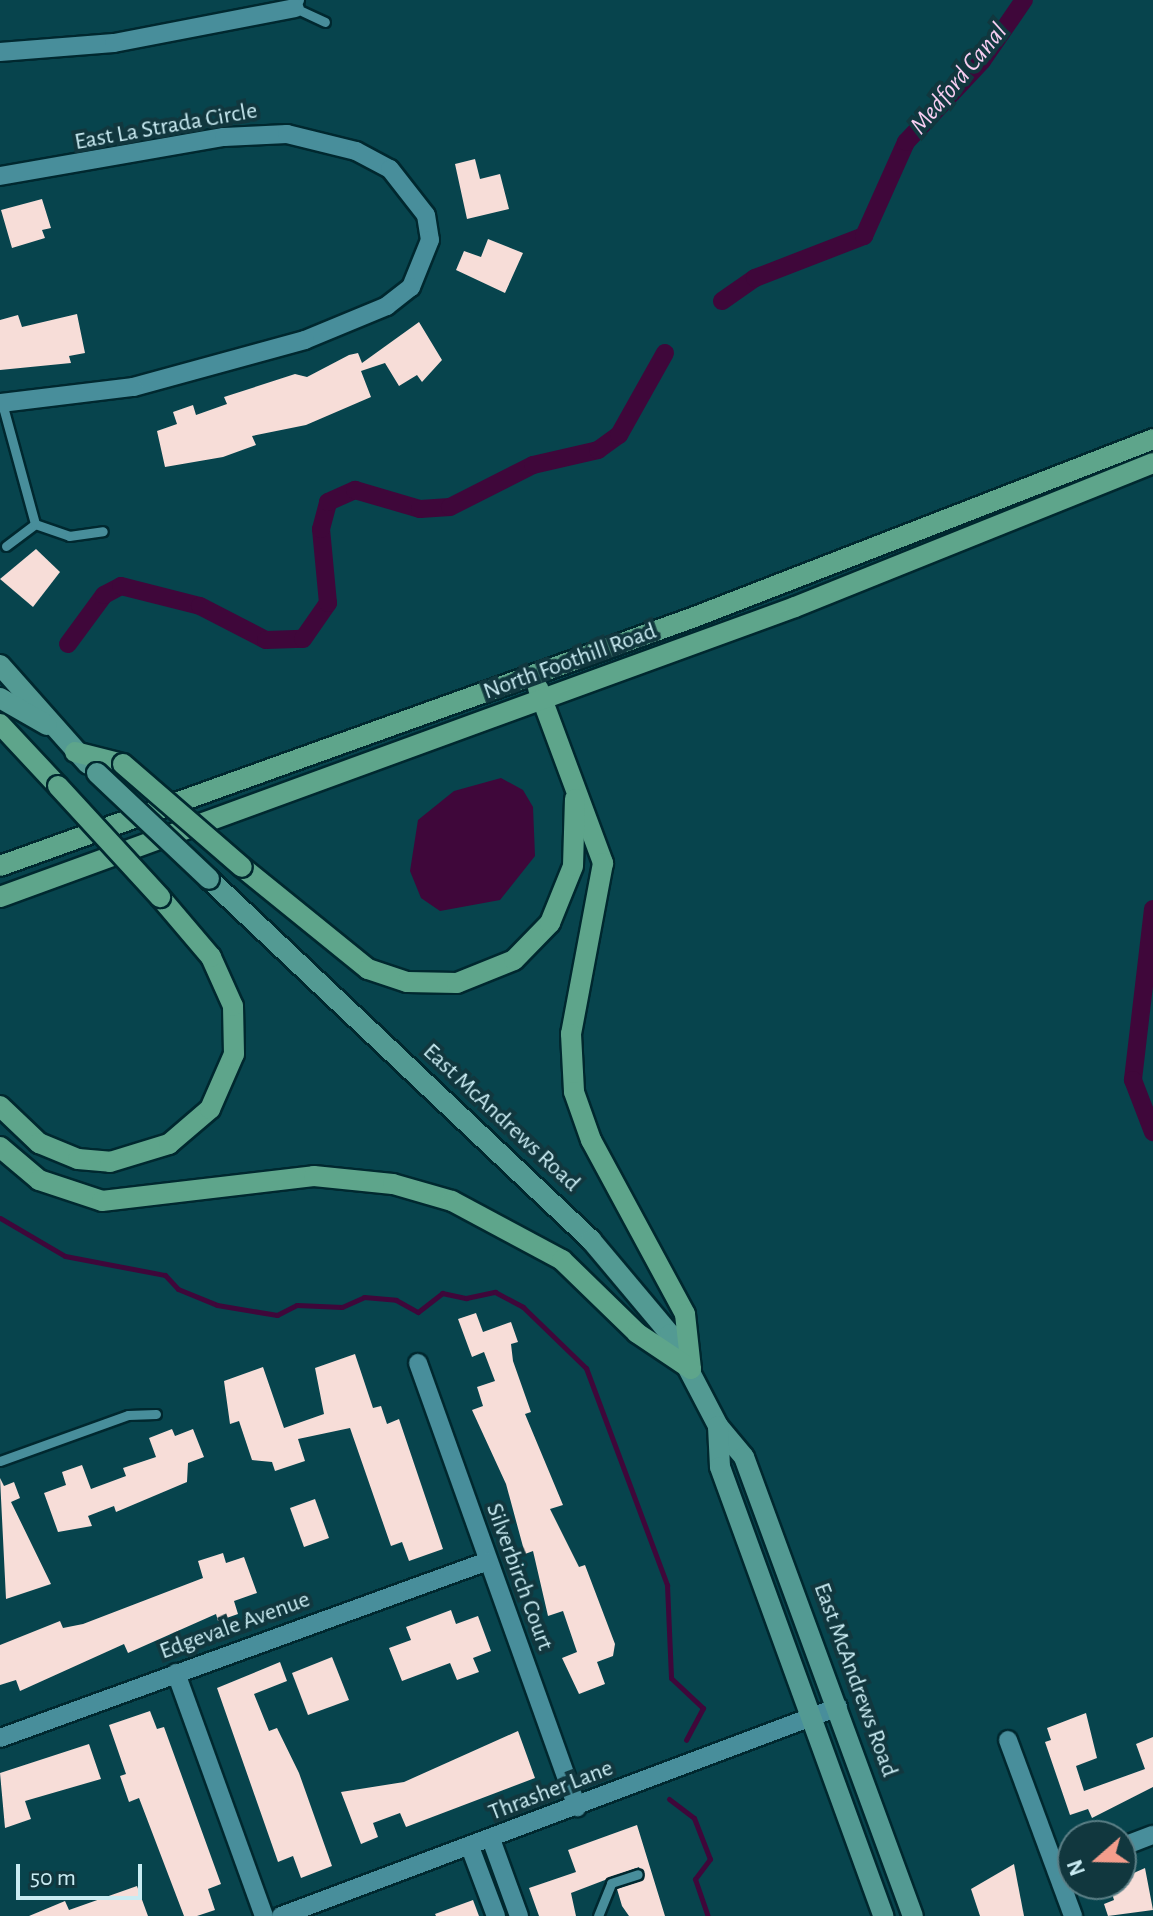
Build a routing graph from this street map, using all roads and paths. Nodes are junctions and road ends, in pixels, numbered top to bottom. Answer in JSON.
{"nodes":[{"id":1,"x":297,"y":4,"type":"edge"},
{"id":2,"x":325,"y":22,"type":"dead end"},
{"id":3,"x":0,"y":52,"type":"edge"},
{"id":4,"x":0,"y":176,"type":"edge"},
{"id":5,"x":1,"y":403,"type":"edge"},
{"id":6,"x":1153,"y":439,"type":"edge"},
{"id":7,"x":1153,"y":463,"type":"edge"},
{"id":8,"x":35,"y":524,"type":"junction"},
{"id":9,"x":103,"y":531,"type":"dead end"},
{"id":10,"x":6,"y":546,"type":"dead end"},
{"id":11,"x":0,"y":665,"type":"edge"},
{"id":12,"x":533,"y":675,"type":"junction"},
{"id":13,"x":0,"y":698,"type":"edge"},
{"id":14,"x":542,"y":701,"type":"junction"},
{"id":15,"x":0,"y":724,"type":"edge"},
{"id":16,"x":47,"y":725,"type":"junction"},
{"id":17,"x":75,"y":752,"type":"junction"},
{"id":18,"x":575,"y":791,"type":"junction"},
{"id":19,"x":0,"y":866,"type":"edge"},
{"id":20,"x":0,"y":897,"type":"edge"},
{"id":21,"x":0,"y":1106,"type":"edge"},
{"id":22,"x":0,"y":1147,"type":"edge"},
{"id":23,"x":418,"y":1363,"type":"dead end"},
{"id":24,"x":691,"y":1369,"type":"junction"},
{"id":25,"x":156,"y":1414,"type":"dead end"},
{"id":26,"x":718,"y":1426,"type":"junction"},
{"id":27,"x":0,"y":1461,"type":"edge"},
{"id":28,"x":488,"y":1561,"type":"junction"},
{"id":29,"x":176,"y":1673,"type":"junction"},
{"id":30,"x":838,"y":1707,"type":"junction"},
{"id":31,"x":810,"y":1717,"type":"junction"},
{"id":32,"x":0,"y":1738,"type":"edge"},
{"id":33,"x":1008,"y":1740,"type":"dead end"},
{"id":34,"x":577,"y":1807,"type":"junction"},
{"id":35,"x":491,"y":1839,"type":"junction"},
{"id":36,"x":470,"y":1847,"type":"junction"},
{"id":37,"x":1057,"y":1850,"type":"edge"},
{"id":38,"x":638,"y":1874,"type":"dead end"},
{"id":39,"x":264,"y":1916,"type":"edge"},
{"id":40,"x":281,"y":1916,"type":"edge"},
{"id":41,"x":496,"y":1916,"type":"edge"},
{"id":42,"x":519,"y":1916,"type":"edge"},
{"id":43,"x":598,"y":1916,"type":"edge"},
{"id":44,"x":883,"y":1916,"type":"edge"},
{"id":45,"x":913,"y":1916,"type":"edge"}],
"edges":[{"from":1,"to":2,"type":"lane"},
{"from":1,"to":3,"type":"street"},
{"from":4,"to":5,"type":"street","name":"East La Strada Circle"},
{"from":5,"to":8,"type":"lane"},
{"from":6,"to":12,"type":"main road","name":"North Foothill Road"},
{"from":7,"to":14,"type":"main road","name":"North Foothill Road"},
{"from":8,"to":9,"type":"lane"},
{"from":8,"to":10,"type":"lane"},
{"from":11,"to":16,"type":"main road"},
{"from":12,"to":14,"type":"main road"},
{"from":12,"to":19,"type":"main road","name":"North Foothill Road"},
{"from":13,"to":16,"type":"main road"},
{"from":14,"to":18,"type":"main road"},
{"from":14,"to":20,"type":"main road","name":"North Foothill Road"},
{"from":15,"to":21,"type":"main road","bridge":true},
{"from":16,"to":17,"type":"main road"},
{"from":17,"to":18,"type":"main road","bridge":true},
{"from":17,"to":24,"type":"main road","name":"East McAndrews Road","bridge":true},
{"from":18,"to":24,"type":"main road"},
{"from":22,"to":24,"type":"main road"},
{"from":23,"to":28,"type":"street","name":"Silverbirch Court"},
{"from":24,"to":26,"type":"main road","name":"East McAndrews Road"},
{"from":25,"to":27,"type":"lane"},
{"from":26,"to":30,"type":"main road","name":"East McAndrews Road"},
{"from":26,"to":31,"type":"main road","name":"East McAndrews Road"},
{"from":28,"to":29,"type":"street","name":"Edgevale Avenue"},
{"from":28,"to":34,"type":"street","name":"Silverbirch Court"},
{"from":29,"to":32,"type":"street","name":"Edgevale Avenue"},
{"from":29,"to":39,"type":"street"},
{"from":30,"to":31,"type":"street","name":"Thrasher Lane"},
{"from":30,"to":45,"type":"main road","name":"East McAndrews Road"},
{"from":31,"to":34,"type":"street","name":"Thrasher Lane"},
{"from":31,"to":44,"type":"main road","name":"East McAndrews Road"},
{"from":33,"to":37,"type":"street"},
{"from":34,"to":35,"type":"street","name":"Thrasher Lane"},
{"from":35,"to":36,"type":"street","name":"Thrasher Lane"},
{"from":35,"to":42,"type":"street"},
{"from":36,"to":40,"type":"street","name":"Thrasher Lane"},
{"from":36,"to":41,"type":"street"},
{"from":38,"to":43,"type":"lane"}]}
